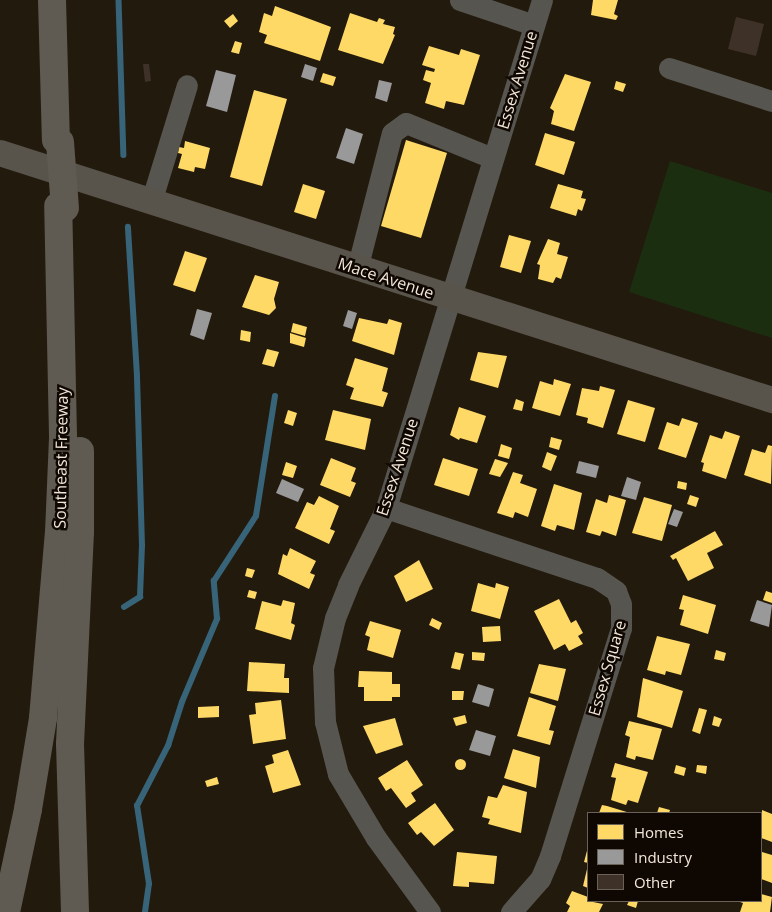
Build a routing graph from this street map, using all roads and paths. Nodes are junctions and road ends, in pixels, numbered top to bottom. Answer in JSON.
{"nodes":[{"id":1,"x":52,"y":0,"type":"edge"},
{"id":2,"x":460,"y":0,"type":"edge"},
{"id":3,"x":542,"y":0,"type":"edge"},
{"id":4,"x":534,"y":25,"type":"junction"},
{"id":5,"x":669,"y":68,"type":"dead end"},
{"id":6,"x":187,"y":85,"type":"dead end"},
{"id":7,"x":772,"y":101,"type":"edge"},
{"id":8,"x":0,"y":153,"type":"edge"},
{"id":9,"x":492,"y":158,"type":"junction"},
{"id":10,"x":151,"y":202,"type":"junction"},
{"id":11,"x":62,"y":207,"type":"junction"},
{"id":12,"x":357,"y":269,"type":"junction"},
{"id":13,"x":448,"y":298,"type":"junction"},
{"id":14,"x":772,"y":400,"type":"edge"},
{"id":15,"x":386,"y":508,"type":"junction"},
{"id":16,"x":6,"y":912,"type":"edge"},
{"id":17,"x":75,"y":912,"type":"edge"},
{"id":18,"x":430,"y":912,"type":"edge"},
{"id":19,"x":511,"y":912,"type":"edge"}],
"edges":[{"from":1,"to":11,"type":"highway","name":"Southeast Freeway"},
{"from":2,"to":4,"type":"street"},
{"from":3,"to":4,"type":"street","name":"Essex Avenue"},
{"from":4,"to":9,"type":"street","name":"Essex Avenue"},
{"from":5,"to":7,"type":"street"},
{"from":6,"to":10,"type":"street"},
{"from":8,"to":10,"type":"main road","name":"Mace Avenue"},
{"from":9,"to":12,"type":"street"},
{"from":9,"to":13,"type":"street","name":"Essex Avenue"},
{"from":10,"to":12,"type":"main road","name":"Mace Avenue"},
{"from":11,"to":16,"type":"highway","name":"Southeast Freeway"},
{"from":11,"to":17,"type":"highway"},
{"from":12,"to":13,"type":"main road","name":"Mace Avenue"},
{"from":13,"to":14,"type":"main road","name":"Mace Avenue"},
{"from":13,"to":15,"type":"street","name":"Essex Avenue"},
{"from":15,"to":18,"type":"street","name":"Essex Avenue"},
{"from":15,"to":19,"type":"street","name":"Essex Square"}]}
